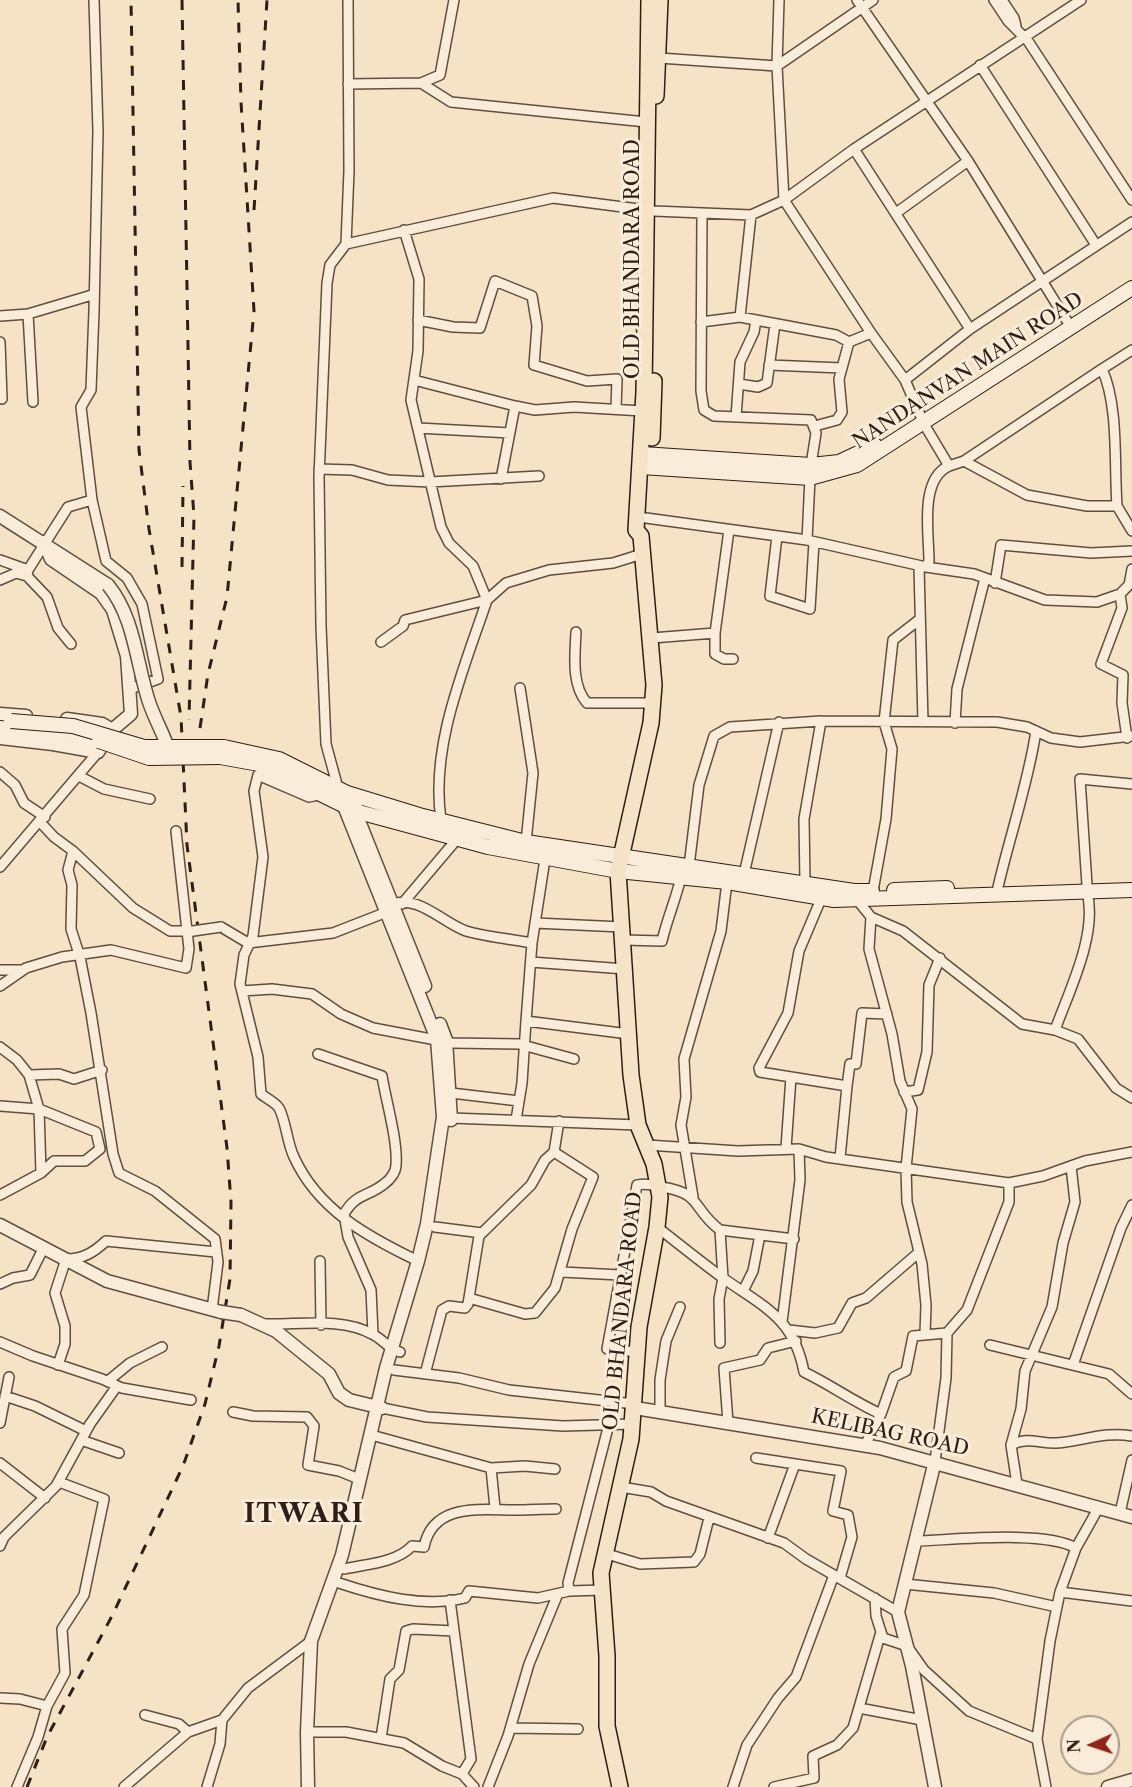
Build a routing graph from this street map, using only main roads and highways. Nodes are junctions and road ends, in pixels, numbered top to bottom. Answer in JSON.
{"nodes":[{"id":1,"x":649,"y":0,"type":"edge"},
{"id":2,"x":660,"y":0,"type":"edge"},
{"id":3,"x":654,"y":34,"type":"junction"},
{"id":4,"x":650,"y":210,"type":"junction"},
{"id":5,"x":1132,"y":278,"type":"edge"},
{"id":6,"x":1132,"y":288,"type":"edge"},
{"id":7,"x":923,"y":421,"type":"junction"},
{"id":8,"x":645,"y":461,"type":"junction"},
{"id":9,"x":0,"y":720,"type":"edge"},
{"id":10,"x":0,"y":728,"type":"edge"},
{"id":11,"x":169,"y":752,"type":"junction"},
{"id":12,"x":348,"y":799,"type":"junction"},
{"id":13,"x":619,"y":864,"type":"junction"},
{"id":14,"x":685,"y":872,"type":"junction"},
{"id":15,"x":1132,"y":882,"type":"edge"},
{"id":16,"x":1087,"y":889,"type":"junction"},
{"id":17,"x":1132,"y":890,"type":"edge"},
{"id":18,"x":856,"y":896,"type":"junction"},
{"id":19,"x":620,"y":1787,"type":"edge"}],
"edges":[{"from":1,"to":3,"type":"highway"},
{"from":2,"to":3,"type":"highway","name":"OLD BHANDARA ROAD"},
{"from":3,"to":4,"type":"highway"},
{"from":3,"to":4,"type":"highway","name":"OLD BHANDARA ROAD"},
{"from":4,"to":8,"type":"highway"},
{"from":4,"to":8,"type":"highway","name":"OLD BHANDARA ROAD"},
{"from":5,"to":7,"type":"main road"},
{"from":6,"to":7,"type":"main road","name":"NANDANVAN MAIN ROAD"},
{"from":7,"to":8,"type":"main road"},
{"from":8,"to":13,"type":"highway","name":"OLD BHANDARA ROAD"},
{"from":9,"to":11,"type":"main road","bridge":true},
{"from":10,"to":11,"type":"main road","bridge":true},
{"from":11,"to":12,"type":"main road","bridge":true},
{"from":12,"to":13,"type":"main road"},
{"from":12,"to":13,"type":"main road"},
{"from":13,"to":14,"type":"main road"},
{"from":13,"to":19,"type":"highway","name":"OLD BHANDARA ROAD"},
{"from":14,"to":18,"type":"main road"},
{"from":14,"to":18,"type":"main road"},
{"from":15,"to":16,"type":"main road"},
{"from":16,"to":17,"type":"main road"},
{"from":16,"to":18,"type":"main road"},
{"from":16,"to":18,"type":"main road"}]}
